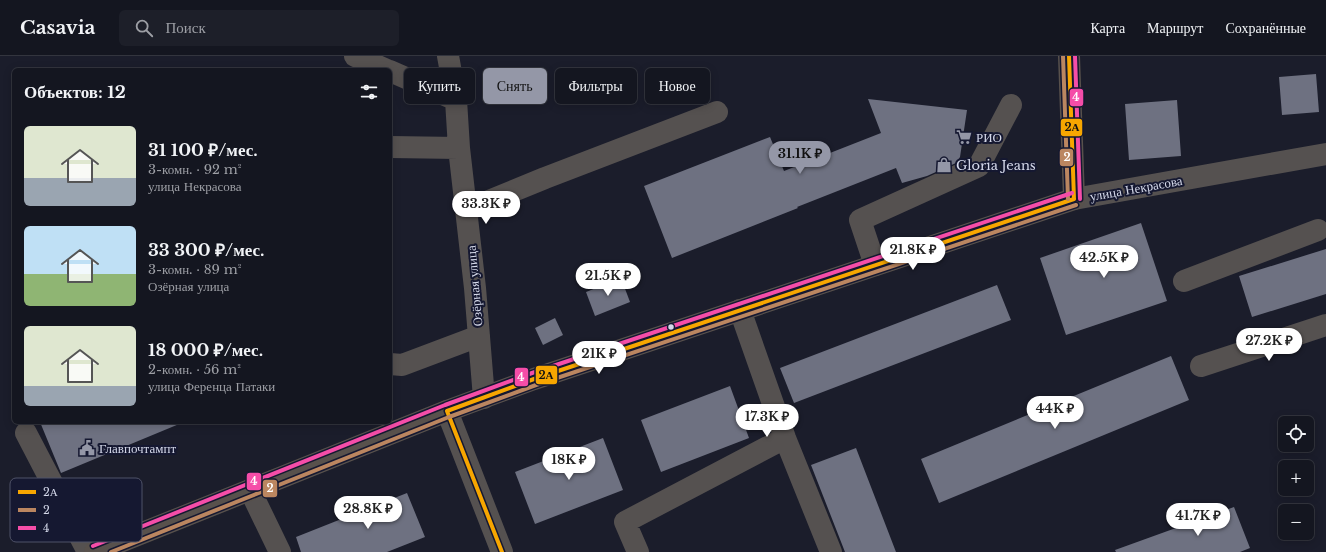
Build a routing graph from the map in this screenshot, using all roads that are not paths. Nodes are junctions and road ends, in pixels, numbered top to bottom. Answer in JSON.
{"nodes":[{"id":1,"x":355,"y":56,"type":"edge"},
{"id":2,"x":448,"y":56,"type":"edge"},
{"id":3,"x":1069,"y":56,"type":"edge"},
{"id":4,"x":382,"y":68,"type":"edge"},
{"id":5,"x":450,"y":68,"type":"edge"},
{"id":6,"x":392,"y":72,"type":"edge"},
{"id":7,"x":404,"y":77,"type":"edge"},
{"id":8,"x":456,"y":104,"type":"edge"},
{"id":9,"x":1010,"y":105,"type":"dead end"},
{"id":10,"x":716,"y":112,"type":"dead end"},
{"id":11,"x":392,"y":147,"type":"edge"},
{"id":12,"x":460,"y":148,"type":"junction"},
{"id":13,"x":1326,"y":154,"type":"edge"},
{"id":14,"x":1074,"y":199,"type":"junction"},
{"id":15,"x":467,"y":210,"type":"junction"},
{"id":16,"x":1318,"y":230,"type":"dead end"},
{"id":17,"x":875,"y":265,"type":"junction"},
{"id":18,"x":1184,"y":280,"type":"dead end"},
{"id":19,"x":740,"y":310,"type":"junction"},
{"id":20,"x":1326,"y":325,"type":"edge"},
{"id":21,"x":479,"y":336,"type":"junction"},
{"id":22,"x":392,"y":364,"type":"edge"},
{"id":23,"x":1201,"y":366,"type":"dead end"},
{"id":24,"x":484,"y":398,"type":"junction"},
{"id":25,"x":447,"y":411,"type":"junction"},
{"id":26,"x":26,"y":433,"type":"dead end"},
{"id":27,"x":785,"y":438,"type":"junction"},
{"id":28,"x":49,"y":478,"type":"edge"},
{"id":29,"x":250,"y":490,"type":"junction"},
{"id":30,"x":142,"y":537,"type":"edge"},
{"id":31,"x":83,"y":542,"type":"edge"},
{"id":32,"x":130,"y":542,"type":"edge"},
{"id":33,"x":116,"y":548,"type":"edge"},
{"id":34,"x":88,"y":552,"type":"edge"},
{"id":35,"x":95,"y":552,"type":"edge"},
{"id":36,"x":280,"y":552,"type":"edge"},
{"id":37,"x":502,"y":552,"type":"edge"},
{"id":38,"x":638,"y":552,"type":"edge"},
{"id":39,"x":831,"y":552,"type":"edge"}],
"edges":[{"from":1,"to":4,"type":"street"},
{"from":2,"to":5,"type":"street","name":"Озёрная улица"},
{"from":3,"to":14,"type":"main road"},
{"from":6,"to":7,"type":"street"},
{"from":8,"to":12,"type":"street","name":"Озёрная улица"},
{"from":9,"to":17,"type":"street"},
{"from":10,"to":15,"type":"street"},
{"from":11,"to":12,"type":"street"},
{"from":12,"to":15,"type":"street","name":"Озёрная улица"},
{"from":13,"to":14,"type":"street","name":"улица Некрасова"},
{"from":14,"to":17,"type":"main road","name":"улица Некрасова"},
{"from":15,"to":21,"type":"street","name":"Озёрная улица"},
{"from":16,"to":18,"type":"street"},
{"from":17,"to":19,"type":"main road","name":"улица Некрасова"},
{"from":19,"to":24,"type":"main road","name":"улица Некрасова"},
{"from":19,"to":27,"type":"street"},
{"from":20,"to":23,"type":"street"},
{"from":21,"to":22,"type":"street"},
{"from":21,"to":24,"type":"street","name":"Озёрная улица"},
{"from":24,"to":25,"type":"main road","name":"улица Некрасова"},
{"from":25,"to":29,"type":"main road","name":"улица Некрасова"},
{"from":25,"to":37,"type":"street"},
{"from":26,"to":28,"type":"street"},
{"from":27,"to":38,"type":"street"},
{"from":27,"to":39,"type":"street"},
{"from":29,"to":30,"type":"main road","name":"улица Некрасова"},
{"from":29,"to":36,"type":"street"},
{"from":31,"to":34,"type":"street"},
{"from":32,"to":33,"type":"main road","name":"улица Некрасова"},
{"from":33,"to":35,"type":"main road","name":"улица Некрасова"}]}
